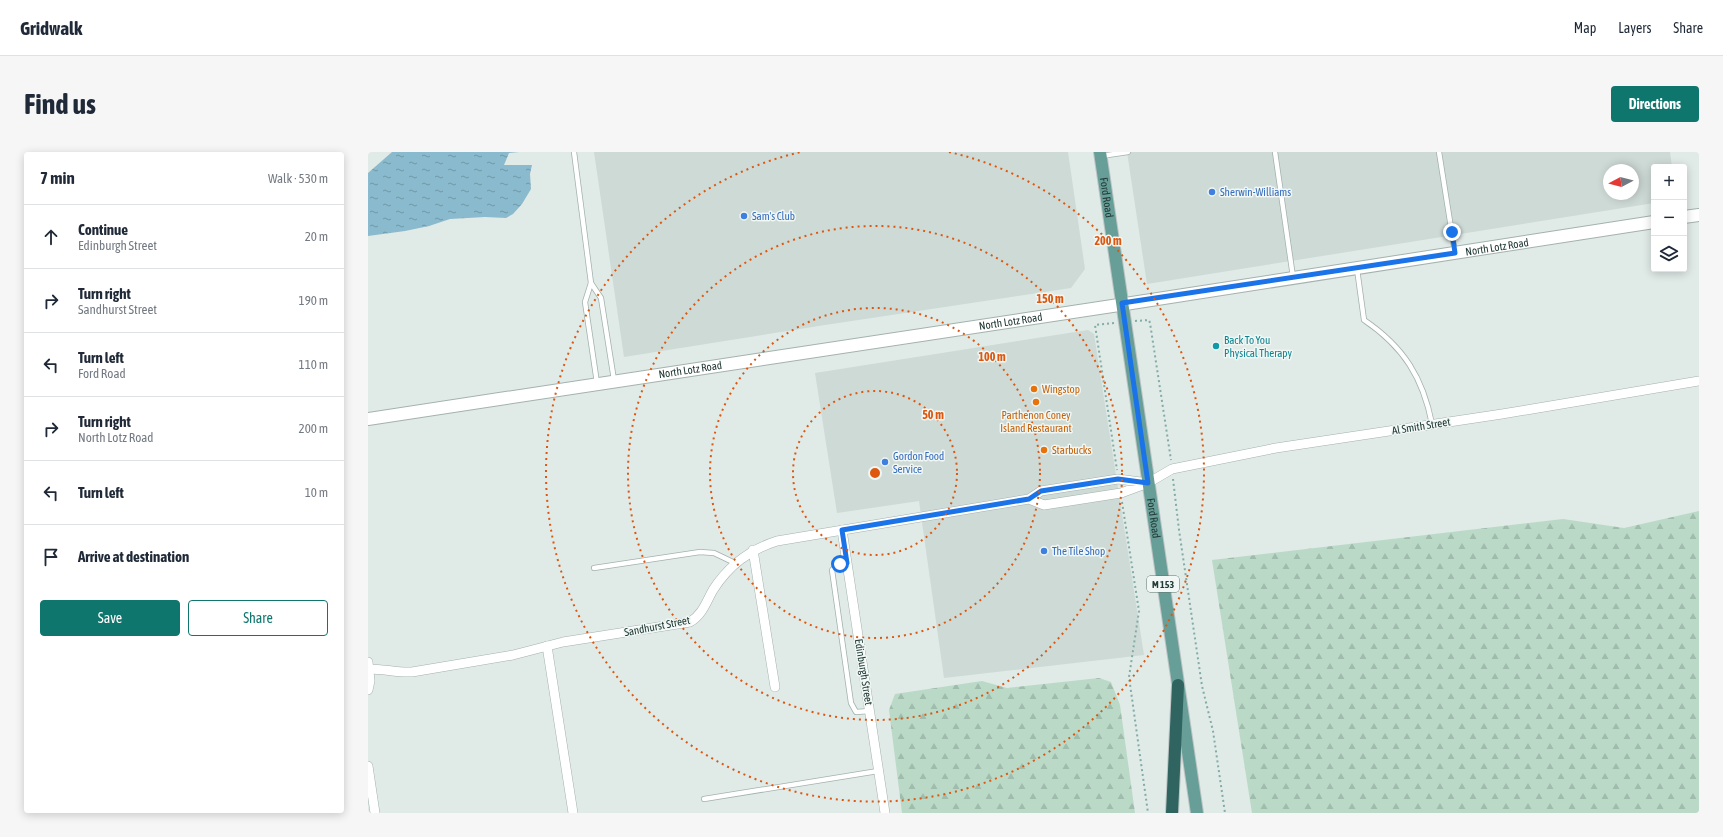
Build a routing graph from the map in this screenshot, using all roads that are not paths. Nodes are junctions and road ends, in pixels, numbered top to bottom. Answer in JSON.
{"nodes":[{"id":1,"x":574,"y":152,"type":"edge"},
{"id":2,"x":1128,"y":152,"type":"edge"},
{"id":3,"x":1274,"y":152,"type":"edge"},
{"id":4,"x":1439,"y":152,"type":"edge"},
{"id":5,"x":1100,"y":154,"type":"edge"},
{"id":6,"x":1699,"y":214,"type":"edge"},
{"id":7,"x":1687,"y":216,"type":"edge"},
{"id":8,"x":1651,"y":222,"type":"edge"},
{"id":9,"x":1455,"y":253,"type":"junction"},
{"id":10,"x":1357,"y":268,"type":"junction"},
{"id":11,"x":1294,"y":278,"type":"junction"},
{"id":12,"x":591,"y":284,"type":"junction"},
{"id":13,"x":1122,"y":303,"type":"junction"},
{"id":14,"x":614,"y":380,"type":"junction"},
{"id":15,"x":1699,"y":381,"type":"edge"},
{"id":16,"x":597,"y":383,"type":"junction"},
{"id":17,"x":368,"y":419,"type":"edge"},
{"id":18,"x":1432,"y":424,"type":"junction"},
{"id":19,"x":1148,"y":483,"type":"junction"},
{"id":20,"x":1029,"y":499,"type":"junction"},
{"id":21,"x":842,"y":530,"type":"junction"},
{"id":22,"x":753,"y":550,"type":"junction"},
{"id":23,"x":735,"y":563,"type":"junction"},
{"id":24,"x":847,"y":563,"type":"junction"},
{"id":25,"x":594,"y":568,"type":"dead end"},
{"id":26,"x":547,"y":646,"type":"junction"},
{"id":27,"x":369,"y":666,"type":"edge"},
{"id":28,"x":1178,"y":685,"type":"junction"},
{"id":29,"x":775,"y":687,"type":"dead end"},
{"id":30,"x":368,"y":690,"type":"edge"},
{"id":31,"x":870,"y":711,"type":"junction"},
{"id":32,"x":368,"y":766,"type":"edge"},
{"id":33,"x":878,"y":771,"type":"junction"},
{"id":34,"x":704,"y":799,"type":"dead end"},
{"id":35,"x":375,"y":813,"type":"edge"},
{"id":36,"x":573,"y":813,"type":"edge"},
{"id":37,"x":885,"y":813,"type":"edge"},
{"id":38,"x":1172,"y":813,"type":"edge"},
{"id":39,"x":1197,"y":813,"type":"edge"}],
"edges":[{"from":1,"to":12,"type":"lane"},
{"from":2,"to":5,"type":"lane"},
{"from":3,"to":11,"type":"lane"},
{"from":4,"to":9,"type":"lane"},
{"from":5,"to":13,"type":"main road","name":"Ford Road","number":"M 153"},
{"from":6,"to":7,"type":"street"},
{"from":8,"to":9,"type":"street","name":"North Lotz Road"},
{"from":9,"to":10,"type":"street","name":"North Lotz Road"},
{"from":10,"to":11,"type":"street","name":"North Lotz Road"},
{"from":10,"to":18,"type":"lane"},
{"from":11,"to":13,"type":"street","name":"North Lotz Road"},
{"from":12,"to":14,"type":"lane"},
{"from":12,"to":16,"type":"lane"},
{"from":13,"to":14,"type":"street","name":"North Lotz Road"},
{"from":13,"to":19,"type":"main road","name":"Ford Road","number":"M 153"},
{"from":14,"to":16,"type":"street","name":"North Lotz Road"},
{"from":15,"to":18,"type":"street","name":"Al Smith Street"},
{"from":16,"to":17,"type":"street","name":"North Lotz Road"},
{"from":18,"to":19,"type":"street","name":"Al Smith Street"},
{"from":19,"to":20,"type":"street","name":"Sandhurst Street"},
{"from":19,"to":20,"type":"street","name":"Sandhurst Street"},
{"from":19,"to":28,"type":"main road","name":"Ford Road","number":"M 153"},
{"from":20,"to":21,"type":"street","name":"Sandhurst Street"},
{"from":21,"to":22,"type":"street","name":"Sandhurst Street"},
{"from":21,"to":24,"type":"street","name":"Edinburgh Street"},
{"from":22,"to":23,"type":"street","name":"Sandhurst Street"},
{"from":22,"to":29,"type":"street"},
{"from":23,"to":25,"type":"lane"},
{"from":23,"to":26,"type":"street","name":"Sandhurst Street"},
{"from":24,"to":31,"type":"street","name":"Edinburgh Street"},
{"from":24,"to":31,"type":"lane"},
{"from":26,"to":27,"type":"street","name":"Sandhurst Street"},
{"from":26,"to":36,"type":"street"},
{"from":27,"to":30,"type":"street"},
{"from":28,"to":38,"type":"highway"},
{"from":28,"to":39,"type":"main road","name":"Ford Road","number":"M 153"},
{"from":31,"to":33,"type":"street","name":"Edinburgh Street"},
{"from":32,"to":35,"type":"street"},
{"from":33,"to":34,"type":"lane"},
{"from":33,"to":37,"type":"street","name":"Edinburgh Street"}]}
